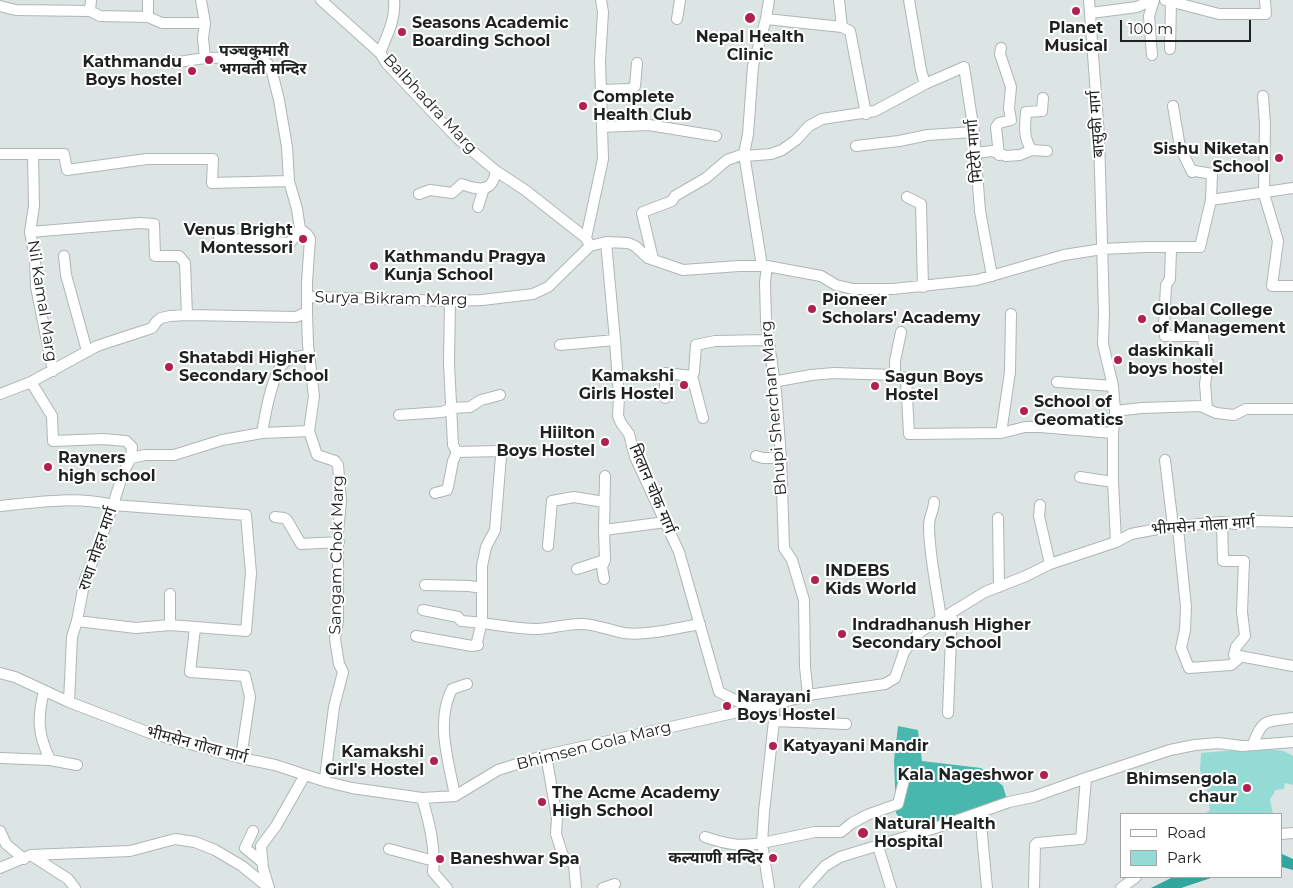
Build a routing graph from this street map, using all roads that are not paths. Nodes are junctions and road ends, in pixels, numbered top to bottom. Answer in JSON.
{"nodes":[{"id":1,"x":91,"y":0,"type":"edge"},
{"id":2,"x":148,"y":0,"type":"edge"},
{"id":3,"x":201,"y":0,"type":"edge"},
{"id":4,"x":321,"y":0,"type":"edge"},
{"id":5,"x":394,"y":0,"type":"edge"},
{"id":6,"x":601,"y":0,"type":"edge"},
{"id":7,"x":680,"y":0,"type":"edge"},
{"id":8,"x":769,"y":0,"type":"edge"},
{"id":9,"x":839,"y":0,"type":"edge"},
{"id":10,"x":909,"y":0,"type":"edge"},
{"id":11,"x":1089,"y":0,"type":"edge"},
{"id":12,"x":1153,"y":0,"type":"edge"},
{"id":13,"x":1168,"y":0,"type":"edge"},
{"id":14,"x":1265,"y":0,"type":"edge"},
{"id":15,"x":0,"y":6,"type":"edge"},
{"id":16,"x":90,"y":11,"type":"junction"},
{"id":17,"x":1090,"y":13,"type":"junction"},
{"id":18,"x":148,"y":17,"type":"junction"},
{"id":19,"x":677,"y":19,"type":"dead end"},
{"id":20,"x":766,"y":19,"type":"junction"},
{"id":21,"x":205,"y":23,"type":"junction"},
{"id":22,"x":842,"y":27,"type":"junction"},
{"id":23,"x":1001,"y":48,"type":"dead end"},
{"id":24,"x":1170,"y":49,"type":"dead end"},
{"id":25,"x":380,"y":53,"type":"junction"},
{"id":26,"x":1152,"y":55,"type":"dead end"},
{"id":27,"x":205,"y":58,"type":"junction"},
{"id":28,"x":172,"y":63,"type":"dead end"},
{"id":29,"x":637,"y":63,"type":"dead end"},
{"id":30,"x":925,"y":84,"type":"junction"},
{"id":31,"x":602,"y":90,"type":"junction"},
{"id":32,"x":1263,"y":96,"type":"dead end"},
{"id":33,"x":1043,"y":98,"type":"dead end"},
{"id":34,"x":1173,"y":106,"type":"dead end"},
{"id":35,"x":866,"y":114,"type":"junction"},
{"id":36,"x":602,"y":127,"type":"junction"},
{"id":37,"x":974,"y":132,"type":"junction"},
{"id":38,"x":716,"y":136,"type":"dead end"},
{"id":39,"x":856,"y":146,"type":"dead end"},
{"id":40,"x":1032,"y":150,"type":"junction"},
{"id":41,"x":1047,"y":151,"type":"dead end"},
{"id":42,"x":976,"y":153,"type":"junction"},
{"id":43,"x":0,"y":154,"type":"edge"},
{"id":44,"x":32,"y":154,"type":"junction"},
{"id":45,"x":744,"y":155,"type":"junction"},
{"id":46,"x":1000,"y":155,"type":"junction"},
{"id":47,"x":496,"y":171,"type":"junction"},
{"id":48,"x":289,"y":181,"type":"junction"},
{"id":49,"x":484,"y":188,"type":"junction"},
{"id":50,"x":1293,"y":188,"type":"edge"},
{"id":51,"x":419,"y":194,"type":"dead end"},
{"id":52,"x":1264,"y":194,"type":"junction"},
{"id":53,"x":907,"y":198,"type":"dead end"},
{"id":54,"x":1211,"y":200,"type":"junction"},
{"id":55,"x":478,"y":207,"type":"dead end"},
{"id":56,"x":300,"y":229,"type":"junction"},
{"id":57,"x":30,"y":232,"type":"junction"},
{"id":58,"x":219,"y":238,"type":"dead end"},
{"id":59,"x":588,"y":242,"type":"junction"},
{"id":60,"x":606,"y":242,"type":"junction"},
{"id":61,"x":1171,"y":248,"type":"junction"},
{"id":62,"x":1102,"y":249,"type":"junction"},
{"id":63,"x":64,"y":256,"type":"dead end"},
{"id":64,"x":653,"y":259,"type":"junction"},
{"id":65,"x":765,"y":266,"type":"junction"},
{"id":66,"x":992,"y":276,"type":"junction"},
{"id":67,"x":1293,"y":286,"type":"edge"},
{"id":68,"x":923,"y":287,"type":"junction"},
{"id":69,"x":307,"y":297,"type":"junction"},
{"id":70,"x":450,"y":301,"type":"junction"},
{"id":71,"x":307,"y":312,"type":"junction"},
{"id":72,"x":1011,"y":314,"type":"dead end"},
{"id":73,"x":187,"y":315,"type":"junction"},
{"id":74,"x":901,"y":332,"type":"dead end"},
{"id":75,"x":615,"y":340,"type":"junction"},
{"id":76,"x":767,"y":340,"type":"junction"},
{"id":77,"x":560,"y":345,"type":"dead end"},
{"id":78,"x":87,"y":351,"type":"junction"},
{"id":79,"x":309,"y":355,"type":"junction"},
{"id":80,"x":53,"y":371,"type":"junction"},
{"id":81,"x":895,"y":375,"type":"junction"},
{"id":82,"x":692,"y":376,"type":"junction"},
{"id":83,"x":31,"y":382,"type":"junction"},
{"id":84,"x":773,"y":382,"type":"junction"},
{"id":85,"x":1058,"y":382,"type":"dead end"},
{"id":86,"x":1113,"y":386,"type":"junction"},
{"id":87,"x":0,"y":394,"type":"edge"},
{"id":88,"x":500,"y":395,"type":"dead end"},
{"id":89,"x":665,"y":398,"type":"dead end"},
{"id":90,"x":452,"y":408,"type":"junction"},
{"id":91,"x":1206,"y":409,"type":"junction"},
{"id":92,"x":1293,"y":409,"type":"edge"},
{"id":93,"x":1115,"y":411,"type":"junction"},
{"id":94,"x":400,"y":416,"type":"dead end"},
{"id":95,"x":702,"y":418,"type":"dead end"},
{"id":96,"x":309,"y":431,"type":"junction"},
{"id":97,"x":262,"y":432,"type":"junction"},
{"id":98,"x":1113,"y":433,"type":"junction"},
{"id":99,"x":1001,"y":434,"type":"junction"},
{"id":100,"x":457,"y":452,"type":"junction"},
{"id":101,"x":756,"y":456,"type":"dead end"},
{"id":102,"x":131,"y":458,"type":"junction"},
{"id":103,"x":781,"y":458,"type":"junction"},
{"id":104,"x":1165,"y":460,"type":"dead end"},
{"id":105,"x":605,"y":476,"type":"dead end"},
{"id":106,"x":1080,"y":477,"type":"dead end"},
{"id":107,"x":1113,"y":482,"type":"junction"},
{"id":108,"x":435,"y":493,"type":"dead end"},
{"id":109,"x":604,"y":502,"type":"junction"},
{"id":110,"x":934,"y":502,"type":"dead end"},
{"id":111,"x":113,"y":505,"type":"junction"},
{"id":112,"x":1040,"y":505,"type":"dead end"},
{"id":113,"x":0,"y":506,"type":"edge"},
{"id":114,"x":275,"y":517,"type":"dead end"},
{"id":115,"x":998,"y":518,"type":"dead end"},
{"id":116,"x":666,"y":522,"type":"junction"},
{"id":117,"x":1222,"y":522,"type":"junction"},
{"id":118,"x":1293,"y":522,"type":"edge"},
{"id":119,"x":1175,"y":527,"type":"junction"},
{"id":120,"x":604,"y":530,"type":"junction"},
{"id":121,"x":339,"y":542,"type":"junction"},
{"id":122,"x":1116,"y":542,"type":"junction"},
{"id":123,"x":548,"y":546,"type":"dead end"},
{"id":124,"x":605,"y":560,"type":"junction"},
{"id":125,"x":1050,"y":564,"type":"junction"},
{"id":126,"x":577,"y":570,"type":"dead end"},
{"id":127,"x":604,"y":579,"type":"dead end"},
{"id":128,"x":425,"y":585,"type":"dead end"},
{"id":129,"x":999,"y":587,"type":"junction"},
{"id":130,"x":482,"y":588,"type":"junction"},
{"id":131,"x":170,"y":594,"type":"dead end"},
{"id":132,"x":423,"y":610,"type":"dead end"},
{"id":133,"x":952,"y":613,"type":"junction"},
{"id":134,"x":941,"y":619,"type":"junction"},
{"id":135,"x":77,"y":621,"type":"junction"},
{"id":136,"x":482,"y":622,"type":"junction"},
{"id":137,"x":700,"y":624,"type":"junction"},
{"id":138,"x":170,"y":625,"type":"junction"},
{"id":139,"x":194,"y":628,"type":"junction"},
{"id":140,"x":416,"y":636,"type":"dead end"},
{"id":141,"x":1234,"y":655,"type":"junction"},
{"id":142,"x":1293,"y":666,"type":"edge"},
{"id":143,"x":0,"y":674,"type":"edge"},
{"id":144,"x":467,"y":684,"type":"dead end"},
{"id":145,"x":44,"y":692,"type":"junction"},
{"id":146,"x":808,"y":695,"type":"junction"},
{"id":147,"x":70,"y":702,"type":"junction"},
{"id":148,"x":774,"y":705,"type":"junction"},
{"id":149,"x":757,"y":708,"type":"junction"},
{"id":150,"x":948,"y":713,"type":"dead end"},
{"id":151,"x":1293,"y":718,"type":"edge"},
{"id":152,"x":774,"y":721,"type":"junction"},
{"id":153,"x":846,"y":724,"type":"dead end"},
{"id":154,"x":1293,"y":742,"type":"edge"},
{"id":155,"x":1254,"y":744,"type":"junction"},
{"id":156,"x":546,"y":755,"type":"junction"},
{"id":157,"x":0,"y":758,"type":"edge"},
{"id":158,"x":241,"y":758,"type":"junction"},
{"id":159,"x":50,"y":760,"type":"junction"},
{"id":160,"x":77,"y":764,"type":"dead end"},
{"id":161,"x":906,"y":772,"type":"dead end"},
{"id":162,"x":305,"y":775,"type":"junction"},
{"id":163,"x":1086,"y":778,"type":"junction"},
{"id":164,"x":327,"y":782,"type":"junction"},
{"id":165,"x":455,"y":796,"type":"junction"},
{"id":166,"x":422,"y":798,"type":"junction"},
{"id":167,"x":980,"y":813,"type":"junction"},
{"id":168,"x":0,"y":831,"type":"edge"},
{"id":169,"x":253,"y":831,"type":"dead end"},
{"id":170,"x":705,"y":837,"type":"dead end"},
{"id":171,"x":762,"y":841,"type":"junction"},
{"id":172,"x":878,"y":846,"type":"junction"},
{"id":173,"x":389,"y":849,"type":"dead end"},
{"id":174,"x":27,"y":857,"type":"junction"},
{"id":175,"x":434,"y":861,"type":"junction"},
{"id":176,"x":262,"y":862,"type":"junction"},
{"id":177,"x":0,"y":868,"type":"edge"},
{"id":178,"x":1135,"y":878,"type":"edge"},
{"id":179,"x":615,"y":884,"type":"dead end"},
{"id":180,"x":75,"y":888,"type":"edge"},
{"id":181,"x":269,"y":888,"type":"edge"},
{"id":182,"x":448,"y":888,"type":"edge"},
{"id":183,"x":576,"y":888,"type":"edge"},
{"id":184,"x":603,"y":888,"type":"edge"},
{"id":185,"x":769,"y":888,"type":"edge"},
{"id":186,"x":805,"y":888,"type":"edge"},
{"id":187,"x":891,"y":888,"type":"edge"},
{"id":188,"x":986,"y":888,"type":"edge"},
{"id":189,"x":1034,"y":888,"type":"edge"},
{"id":190,"x":1121,"y":888,"type":"edge"}],
"edges":[{"from":1,"to":16,"type":"street"},
{"from":2,"to":18,"type":"street"},
{"from":3,"to":21,"type":"street"},
{"from":4,"to":25,"type":"street"},
{"from":5,"to":25,"type":"street","name":"Balbhadra Marg"},
{"from":6,"to":31,"type":"street"},
{"from":7,"to":19,"type":"street"},
{"from":8,"to":20,"type":"street","name":"Bhupi Sherchan Marg"},
{"from":9,"to":22,"type":"street"},
{"from":10,"to":30,"type":"street"},
{"from":11,"to":17,"type":"street","name":"बासुकी मार्ग"},
{"from":12,"to":17,"type":"street"},
{"from":12,"to":26,"type":"street"},
{"from":13,"to":14,"type":"street"},
{"from":13,"to":24,"type":"street"},
{"from":15,"to":16,"type":"street"},
{"from":16,"to":18,"type":"street"},
{"from":17,"to":62,"type":"street","name":"बासुकी मार्ग"},
{"from":18,"to":21,"type":"street"},
{"from":20,"to":22,"type":"street"},
{"from":20,"to":45,"type":"street","name":"Bhupi Sherchan Marg"},
{"from":21,"to":27,"type":"street"},
{"from":22,"to":35,"type":"street"},
{"from":23,"to":46,"type":"street"},
{"from":25,"to":47,"type":"street","name":"Balbhadra Marg"},
{"from":27,"to":28,"type":"street"},
{"from":27,"to":48,"type":"street"},
{"from":29,"to":31,"type":"street"},
{"from":30,"to":35,"type":"street"},
{"from":30,"to":37,"type":"street","name":"मिटेरी मार्गा"},
{"from":31,"to":36,"type":"street"},
{"from":32,"to":52,"type":"street"},
{"from":33,"to":40,"type":"street"},
{"from":34,"to":54,"type":"street"},
{"from":35,"to":45,"type":"street"},
{"from":36,"to":38,"type":"street"},
{"from":36,"to":59,"type":"street"},
{"from":37,"to":39,"type":"street"},
{"from":37,"to":42,"type":"street","name":"मिटेरी मार्गा"},
{"from":40,"to":41,"type":"street"},
{"from":40,"to":46,"type":"street"},
{"from":42,"to":46,"type":"street"},
{"from":42,"to":66,"type":"street","name":"मिटेरी मार्गा"},
{"from":43,"to":44,"type":"street"},
{"from":44,"to":48,"type":"street"},
{"from":44,"to":57,"type":"street"},
{"from":45,"to":64,"type":"street"},
{"from":45,"to":65,"type":"street","name":"Bhupi Sherchan Marg"},
{"from":47,"to":49,"type":"street"},
{"from":47,"to":59,"type":"street","name":"Balbhadra Marg"},
{"from":48,"to":56,"type":"street"},
{"from":49,"to":51,"type":"street"},
{"from":49,"to":55,"type":"street"},
{"from":50,"to":52,"type":"street"},
{"from":52,"to":54,"type":"street"},
{"from":52,"to":67,"type":"street"},
{"from":53,"to":68,"type":"street"},
{"from":54,"to":61,"type":"street"},
{"from":56,"to":58,"type":"street"},
{"from":56,"to":69,"type":"street"},
{"from":57,"to":73,"type":"street","name":"Nil Kamal Marg"},
{"from":57,"to":80,"type":"street","name":"Nil Kamal Marg"},
{"from":59,"to":60,"type":"street"},
{"from":59,"to":70,"type":"street","name":"Surya Bikram Marg"},
{"from":60,"to":64,"type":"street"},
{"from":60,"to":75,"type":"street","name":"मिलान चोक मार्ग"},
{"from":61,"to":62,"type":"street"},
{"from":61,"to":91,"type":"street"},
{"from":62,"to":66,"type":"street"},
{"from":62,"to":86,"type":"street","name":"बासुकी मार्ग"},
{"from":63,"to":78,"type":"street"},
{"from":64,"to":65,"type":"street"},
{"from":65,"to":68,"type":"street"},
{"from":65,"to":76,"type":"street","name":"Bhupi Sherchan Marg"},
{"from":66,"to":68,"type":"street"},
{"from":69,"to":70,"type":"street","name":"Surya Bikram Marg"},
{"from":69,"to":71,"type":"street","name":"Surya Bikram Marg"},
{"from":70,"to":90,"type":"street"},
{"from":71,"to":73,"type":"street","name":"Surya Bikram Marg"},
{"from":71,"to":79,"type":"street","name":"Sangam Chok Marg"},
{"from":72,"to":99,"type":"street"},
{"from":73,"to":78,"type":"street","name":"Surya Bikram Marg"},
{"from":74,"to":81,"type":"street"},
{"from":75,"to":77,"type":"street"},
{"from":75,"to":116,"type":"street","name":"मिलान चोक मार्ग"},
{"from":76,"to":82,"type":"street"},
{"from":76,"to":84,"type":"street","name":"Bhupi Sherchan Marg"},
{"from":78,"to":80,"type":"street","name":"Surya Bikram Marg"},
{"from":79,"to":96,"type":"street","name":"Sangam Chok Marg"},
{"from":79,"to":97,"type":"street"},
{"from":80,"to":83,"type":"street","name":"Surya Bikram Marg"},
{"from":81,"to":84,"type":"street"},
{"from":81,"to":99,"type":"street"},
{"from":82,"to":89,"type":"street"},
{"from":82,"to":95,"type":"street"},
{"from":83,"to":87,"type":"street","name":"Surya Bikram Marg"},
{"from":83,"to":102,"type":"street"},
{"from":84,"to":103,"type":"street","name":"Bhupi Sherchan Marg"},
{"from":85,"to":86,"type":"street"},
{"from":86,"to":93,"type":"street","name":"बासुकी मार्ग"},
{"from":88,"to":90,"type":"street"},
{"from":90,"to":94,"type":"street"},
{"from":90,"to":100,"type":"street"},
{"from":91,"to":92,"type":"street"},
{"from":91,"to":93,"type":"street"},
{"from":93,"to":98,"type":"street","name":"बासुकी मार्ग"},
{"from":96,"to":97,"type":"street"},
{"from":96,"to":121,"type":"street","name":"Sangam Chok Marg"},
{"from":97,"to":102,"type":"street"},
{"from":98,"to":99,"type":"street"},
{"from":98,"to":107,"type":"street","name":"बासुकी मार्ग"},
{"from":100,"to":108,"type":"street"},
{"from":100,"to":130,"type":"street"},
{"from":101,"to":103,"type":"street"},
{"from":102,"to":111,"type":"street","name":"राधा मोहन मार्ग"},
{"from":103,"to":146,"type":"street","name":"Bhupi Sherchan Marg"},
{"from":104,"to":119,"type":"street"},
{"from":105,"to":109,"type":"street"},
{"from":106,"to":107,"type":"street"},
{"from":107,"to":122,"type":"street","name":"बासुकी मार्ग"},
{"from":109,"to":120,"type":"street"},
{"from":109,"to":123,"type":"street"},
{"from":110,"to":134,"type":"street"},
{"from":111,"to":113,"type":"street"},
{"from":111,"to":135,"type":"street","name":"राधा मोहन मार्ग"},
{"from":111,"to":139,"type":"street"},
{"from":112,"to":125,"type":"street"},
{"from":114,"to":121,"type":"street"},
{"from":115,"to":129,"type":"street"},
{"from":116,"to":120,"type":"street"},
{"from":116,"to":137,"type":"street","name":"मिलान चोक मार्ग"},
{"from":117,"to":118,"type":"street","name":"भीमसेन गोला मार्ग"},
{"from":117,"to":119,"type":"street","name":"भीमसेन गोला मार्ग"},
{"from":117,"to":141,"type":"street"},
{"from":119,"to":122,"type":"street","name":"भीमसेन गोला मार्ग"},
{"from":119,"to":141,"type":"street"},
{"from":120,"to":124,"type":"street"},
{"from":121,"to":164,"type":"street","name":"Sangam Chok Marg"},
{"from":122,"to":125,"type":"street","name":"भीमसेन गोला मार्ग"},
{"from":124,"to":126,"type":"street"},
{"from":124,"to":127,"type":"street"},
{"from":125,"to":129,"type":"street","name":"भीमसेन गोला मार्ग"},
{"from":128,"to":130,"type":"street"},
{"from":129,"to":133,"type":"street","name":"भीमसेन गोला मार्ग"},
{"from":130,"to":136,"type":"street"},
{"from":131,"to":138,"type":"street"},
{"from":132,"to":136,"type":"street"},
{"from":133,"to":134,"type":"street","name":"भीमसेन गोला मार्ग"},
{"from":133,"to":150,"type":"street"},
{"from":134,"to":146,"type":"street","name":"Bhimsen Gola Marg"},
{"from":135,"to":138,"type":"street"},
{"from":135,"to":147,"type":"street","name":"राधा मोहन मार्ग"},
{"from":136,"to":137,"type":"street"},
{"from":136,"to":140,"type":"street"},
{"from":137,"to":149,"type":"street","name":"मिलान चोक मार्ग"},
{"from":138,"to":139,"type":"street"},
{"from":139,"to":158,"type":"street"},
{"from":141,"to":142,"type":"street"},
{"from":143,"to":145,"type":"street"},
{"from":144,"to":165,"type":"street"},
{"from":145,"to":147,"type":"street"},
{"from":145,"to":159,"type":"street"},
{"from":146,"to":148,"type":"street","name":"Bhimsen Gola Marg"},
{"from":147,"to":158,"type":"street","name":"भीमसेन गोला मार्ग"},
{"from":148,"to":149,"type":"street","name":"Bhimsen Gola Marg"},
{"from":148,"to":152,"type":"street"},
{"from":149,"to":156,"type":"street","name":"Bhimsen Gola Marg"},
{"from":151,"to":155,"type":"street"},
{"from":152,"to":153,"type":"street"},
{"from":152,"to":171,"type":"street"},
{"from":154,"to":155,"type":"street"},
{"from":155,"to":163,"type":"street"},
{"from":156,"to":165,"type":"street","name":"Bhimsen Gola Marg"},
{"from":156,"to":183,"type":"street"},
{"from":157,"to":159,"type":"street"},
{"from":158,"to":162,"type":"street","name":"भीमसेन गोला मार्ग"},
{"from":159,"to":160,"type":"street"},
{"from":161,"to":171,"type":"street"},
{"from":162,"to":164,"type":"street","name":"भीमसेन गोला मार्ग"},
{"from":162,"to":176,"type":"street"},
{"from":163,"to":167,"type":"street"},
{"from":163,"to":189,"type":"street"},
{"from":164,"to":166,"type":"street","name":"Bhimsen Gola Marg"},
{"from":165,"to":166,"type":"street","name":"Bhimsen Gola Marg"},
{"from":166,"to":175,"type":"street"},
{"from":167,"to":172,"type":"street"},
{"from":167,"to":188,"type":"street"},
{"from":168,"to":174,"type":"street"},
{"from":169,"to":176,"type":"street"},
{"from":170,"to":171,"type":"street"},
{"from":171,"to":185,"type":"street"},
{"from":172,"to":186,"type":"street"},
{"from":172,"to":187,"type":"street"},
{"from":173,"to":175,"type":"street"},
{"from":174,"to":177,"type":"street"},
{"from":174,"to":180,"type":"street"},
{"from":174,"to":181,"type":"street"},
{"from":175,"to":182,"type":"street"},
{"from":176,"to":181,"type":"street"},
{"from":178,"to":190,"type":"street"},
{"from":179,"to":184,"type":"street"}]}
